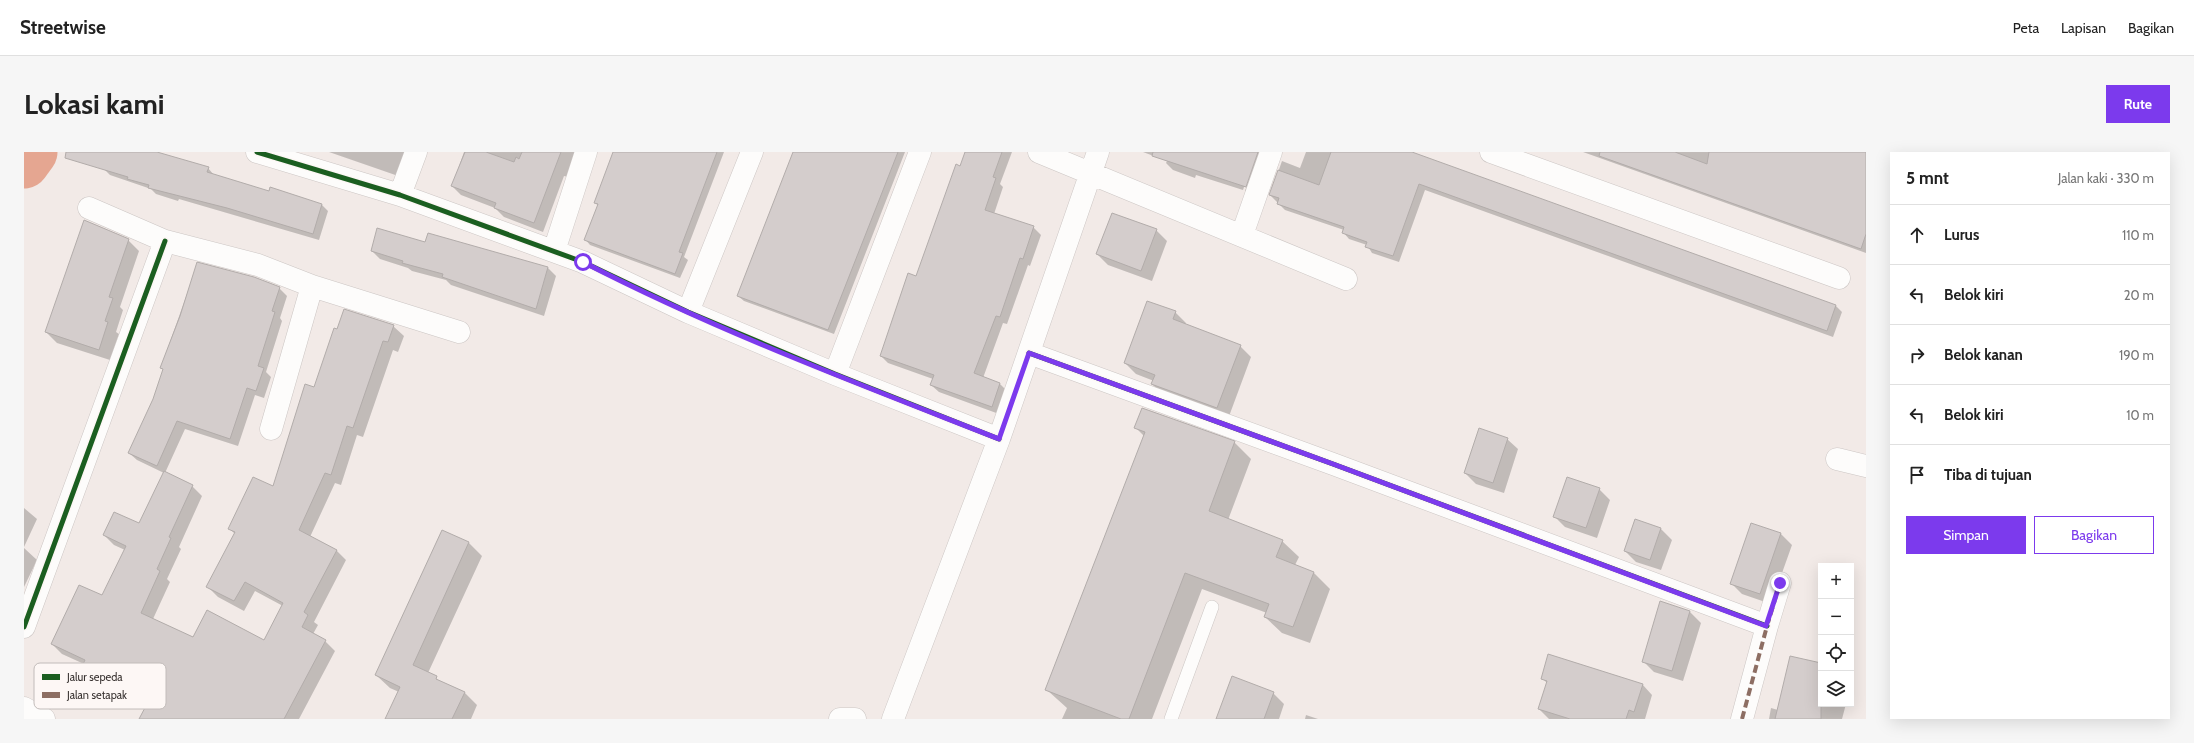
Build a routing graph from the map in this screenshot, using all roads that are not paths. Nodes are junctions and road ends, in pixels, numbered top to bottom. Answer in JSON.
{"nodes":[{"id":1,"x":257,"y":152,"type":"edge"},
{"id":2,"x":416,"y":152,"type":"edge"},
{"id":3,"x":586,"y":152,"type":"edge"},
{"id":4,"x":752,"y":152,"type":"edge"},
{"id":5,"x":920,"y":152,"type":"edge"},
{"id":6,"x":1039,"y":152,"type":"edge"},
{"id":7,"x":1098,"y":152,"type":"edge"},
{"id":8,"x":1271,"y":152,"type":"edge"},
{"id":9,"x":1491,"y":152,"type":"edge"},
{"id":10,"x":1091,"y":173,"type":"junction"},
{"id":11,"x":400,"y":195,"type":"junction"},
{"id":12,"x":89,"y":208,"type":"dead end"},
{"id":13,"x":1242,"y":235,"type":"junction"},
{"id":14,"x":165,"y":241,"type":"junction"},
{"id":15,"x":554,"y":251,"type":"junction"},
{"id":16,"x":1839,"y":278,"type":"dead end"},
{"id":17,"x":1346,"y":279,"type":"dead end"},
{"id":18,"x":312,"y":286,"type":"junction"},
{"id":19,"x":688,"y":312,"type":"junction"},
{"id":20,"x":459,"y":332,"type":"dead end"},
{"id":21,"x":1029,"y":353,"type":"junction"},
{"id":22,"x":835,"y":374,"type":"junction"},
{"id":23,"x":271,"y":429,"type":"dead end"},
{"id":24,"x":999,"y":439,"type":"junction"},
{"id":25,"x":1837,"y":459,"type":"dead end"},
{"id":26,"x":1866,"y":466,"type":"edge"},
{"id":27,"x":1780,"y":583,"type":"dead end"},
{"id":28,"x":1212,"y":607,"type":"dead end"},
{"id":29,"x":1766,"y":626,"type":"junction"},
{"id":30,"x":24,"y":627,"type":"edge"},
{"id":31,"x":24,"y":708,"type":"edge"},
{"id":32,"x":44,"y":719,"type":"edge"},
{"id":33,"x":840,"y":719,"type":"edge"},
{"id":34,"x":855,"y":719,"type":"edge"},
{"id":35,"x":893,"y":719,"type":"edge"},
{"id":36,"x":1171,"y":719,"type":"edge"},
{"id":37,"x":1742,"y":719,"type":"edge"}],
"edges":[{"from":1,"to":11,"type":"street"},
{"from":2,"to":11,"type":"street"},
{"from":3,"to":15,"type":"street"},
{"from":4,"to":19,"type":"street"},
{"from":5,"to":22,"type":"street"},
{"from":6,"to":10,"type":"street"},
{"from":7,"to":10,"type":"street"},
{"from":8,"to":13,"type":"street"},
{"from":9,"to":16,"type":"street"},
{"from":10,"to":13,"type":"street"},
{"from":10,"to":21,"type":"street"},
{"from":11,"to":15,"type":"street"},
{"from":12,"to":14,"type":"street"},
{"from":13,"to":17,"type":"street"},
{"from":14,"to":18,"type":"street"},
{"from":14,"to":30,"type":"street"},
{"from":15,"to":19,"type":"street"},
{"from":18,"to":20,"type":"street"},
{"from":18,"to":23,"type":"street"},
{"from":19,"to":22,"type":"street"},
{"from":21,"to":24,"type":"street"},
{"from":21,"to":29,"type":"street"},
{"from":22,"to":24,"type":"street"},
{"from":24,"to":35,"type":"street"},
{"from":25,"to":26,"type":"street"},
{"from":27,"to":29,"type":"street"},
{"from":28,"to":36,"type":"lane"},
{"from":29,"to":37,"type":"street"},
{"from":31,"to":32,"type":"street"},
{"from":33,"to":34,"type":"street"}]}
